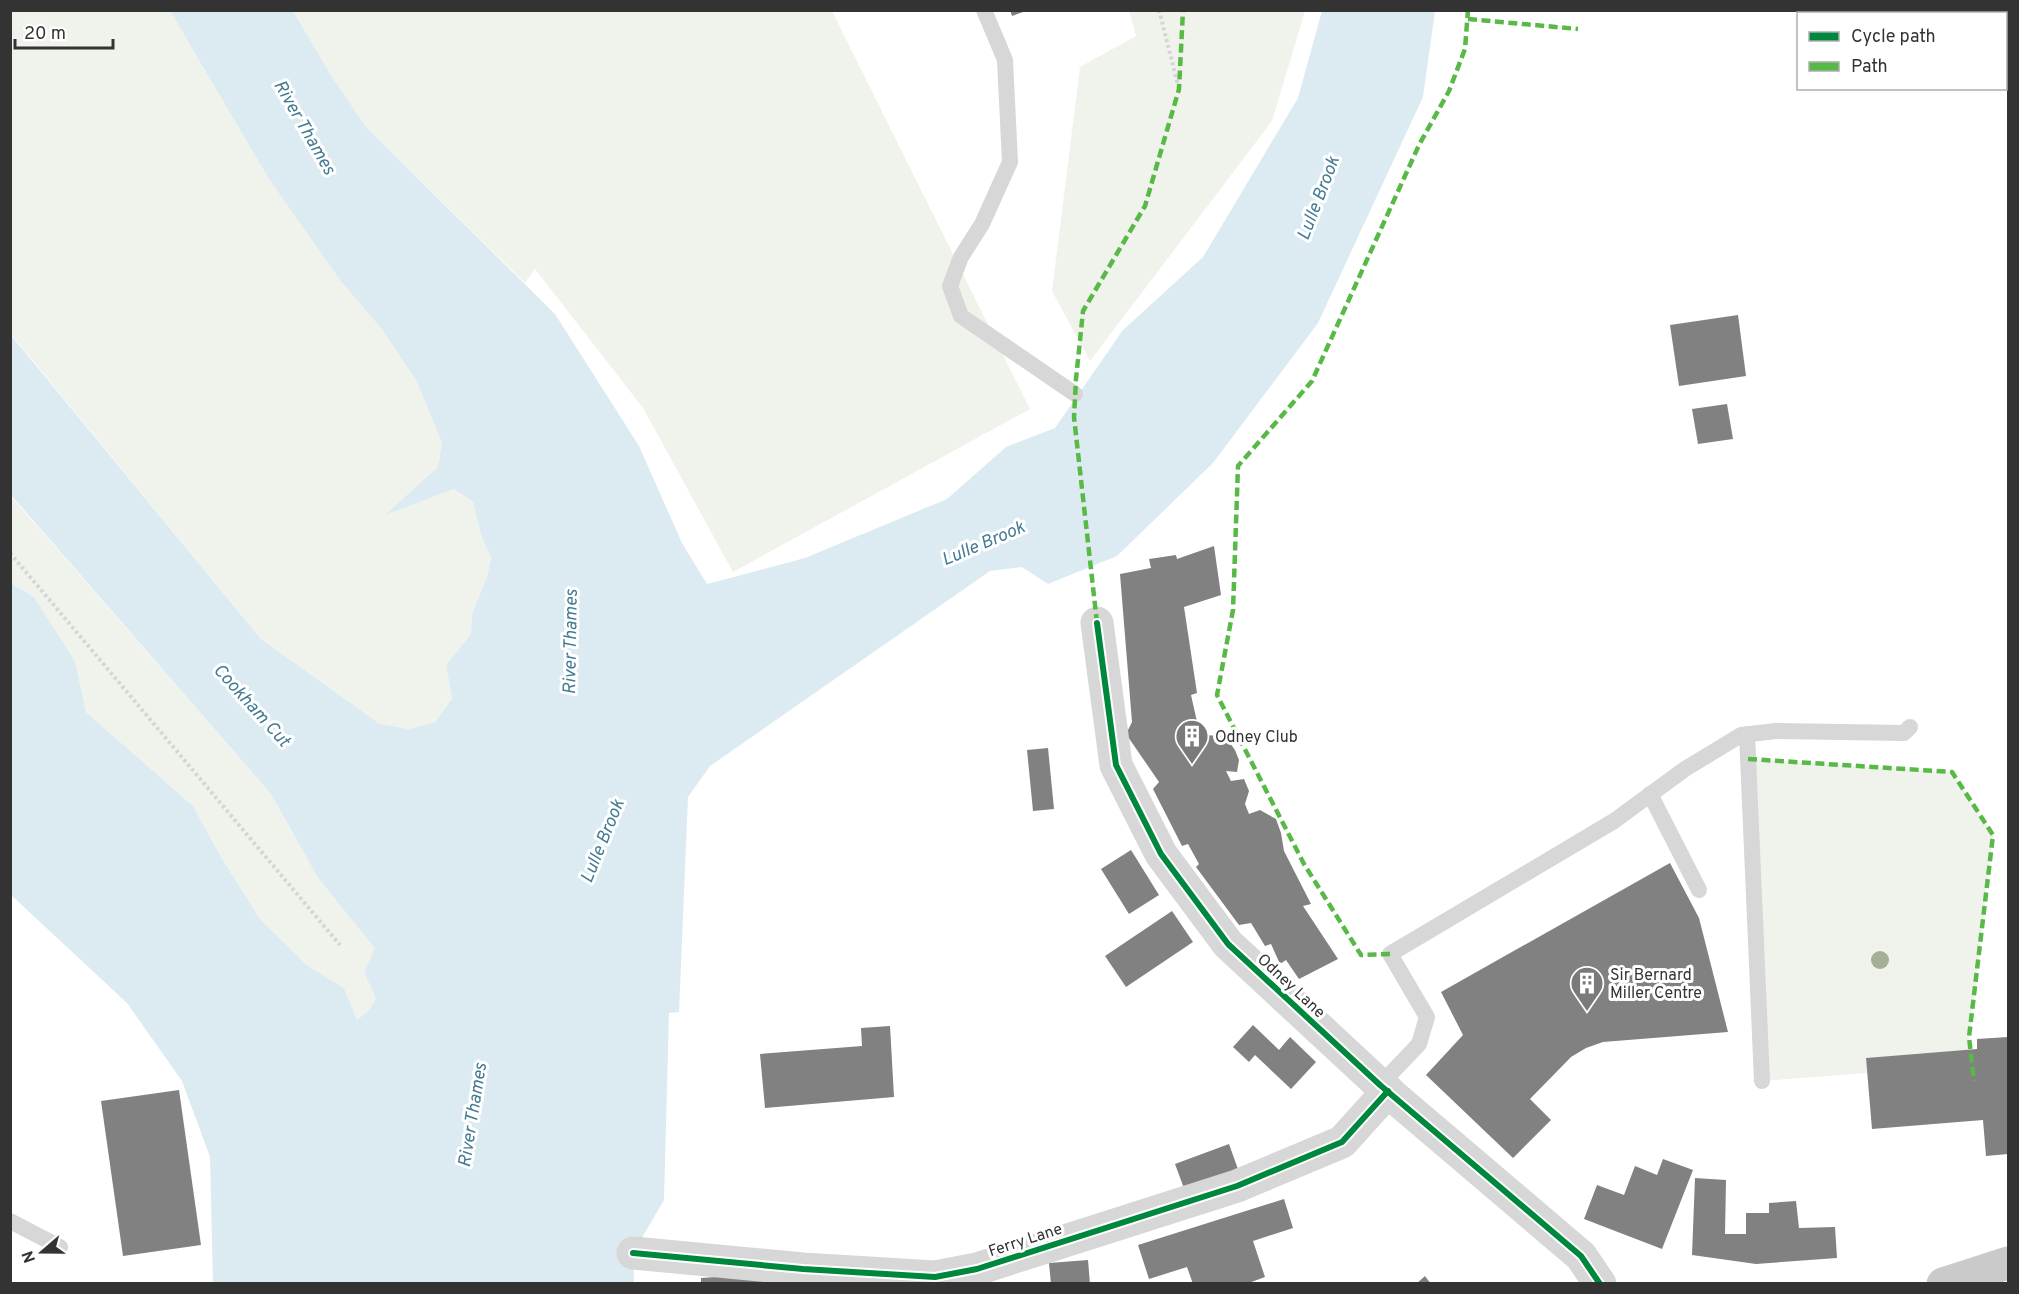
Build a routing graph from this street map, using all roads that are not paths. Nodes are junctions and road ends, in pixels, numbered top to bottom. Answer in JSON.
{"nodes":[{"id":1,"x":984,"y":10,"type":"edge"},
{"id":2,"x":1075,"y":394,"type":"dead end"},
{"id":3,"x":1097,"y":622,"type":"dead end"},
{"id":4,"x":1910,"y":727,"type":"dead end"},
{"id":5,"x":1747,"y":734,"type":"junction"},
{"id":6,"x":1650,"y":794,"type":"junction"},
{"id":7,"x":1699,"y":890,"type":"dead end"},
{"id":8,"x":1762,"y":1081,"type":"dead end"},
{"id":9,"x":1384,"y":1088,"type":"junction"},
{"id":10,"x":10,"y":1221,"type":"edge"},
{"id":11,"x":60,"y":1247,"type":"dead end"},
{"id":12,"x":633,"y":1253,"type":"dead end"},
{"id":13,"x":2008,"y":1266,"type":"edge"},
{"id":14,"x":935,"y":1280,"type":"edge"},
{"id":15,"x":1600,"y":1284,"type":"edge"},
{"id":16,"x":1943,"y":1284,"type":"edge"}],
"edges":[{"from":1,"to":2,"type":"lane"},
{"from":3,"to":9,"type":"street","name":"Odney Lane"},
{"from":4,"to":5,"type":"lane"},
{"from":5,"to":6,"type":"lane"},
{"from":5,"to":8,"type":"lane"},
{"from":6,"to":7,"type":"lane"},
{"from":6,"to":9,"type":"lane"},
{"from":9,"to":14,"type":"street","name":"Ferry Lane"},
{"from":9,"to":15,"type":"street","name":"Odney Lane"},
{"from":10,"to":11,"type":"lane"},
{"from":12,"to":14,"type":"street","name":"Ferry Lane"},
{"from":13,"to":16,"type":"main road"}]}
